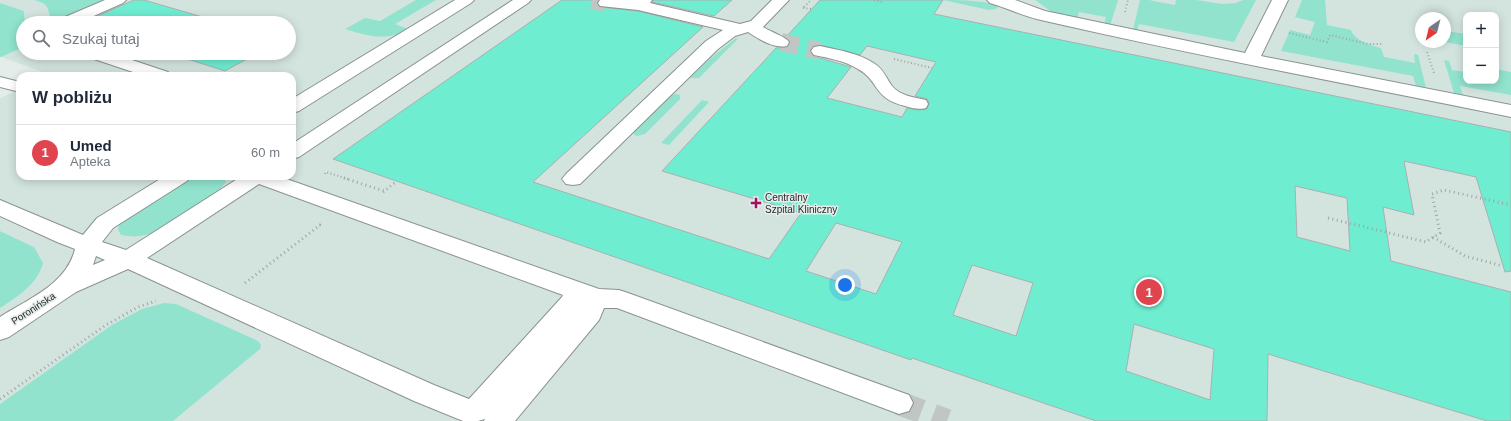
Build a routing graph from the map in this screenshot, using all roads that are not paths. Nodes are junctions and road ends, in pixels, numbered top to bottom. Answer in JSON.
{"nodes":[{"id":1,"x":118,"y":0,"type":"edge"},
{"id":2,"x":466,"y":0,"type":"edge"},
{"id":3,"x":523,"y":0,"type":"edge"},
{"id":4,"x":781,"y":0,"type":"edge"},
{"id":5,"x":995,"y":0,"type":"edge"},
{"id":6,"x":1280,"y":0,"type":"edge"},
{"id":7,"x":641,"y":2,"type":"edge"},
{"id":8,"x":606,"y":3,"type":"dead end"},
{"id":9,"x":80,"y":16,"type":"edge"},
{"id":10,"x":744,"y":28,"type":"junction"},
{"id":11,"x":782,"y":42,"type":"tunnel mouth"},
{"id":12,"x":820,"y":51,"type":"tunnel mouth"},
{"id":13,"x":1251,"y":58,"type":"junction"},
{"id":14,"x":115,"y":60,"type":"edge"},
{"id":15,"x":150,"y":72,"type":"edge"},
{"id":16,"x":0,"y":82,"type":"edge"},
{"id":17,"x":16,"y":86,"type":"edge"},
{"id":18,"x":919,"y":104,"type":"dead end"},
{"id":19,"x":296,"y":105,"type":"edge"},
{"id":20,"x":1511,"y":110,"type":"edge"},
{"id":21,"x":296,"y":151,"type":"edge"},
{"id":22,"x":573,"y":179,"type":"dead end"},
{"id":23,"x":174,"y":180,"type":"edge"},
{"id":24,"x":251,"y":180,"type":"edge"},
{"id":25,"x":268,"y":180,"type":"edge"},
{"id":26,"x":0,"y":207,"type":"edge"},
{"id":27,"x":87,"y":245,"type":"junction"},
{"id":28,"x":128,"y":259,"type":"junction"},
{"id":29,"x":67,"y":286,"type":"junction"},
{"id":30,"x":581,"y":292,"type":"junction"},
{"id":31,"x":0,"y":330,"type":"edge"},
{"id":32,"x":899,"y":403,"type":"tunnel mouth"},
{"id":33,"x":498,"y":421,"type":"edge"}],
"edges":[{"from":1,"to":9,"type":"street"},
{"from":2,"to":19,"type":"street"},
{"from":3,"to":21,"type":"street"},
{"from":4,"to":10,"type":"street"},
{"from":5,"to":13,"type":"street"},
{"from":6,"to":13,"type":"street"},
{"from":7,"to":8,"type":"street"},
{"from":7,"to":10,"type":"street"},
{"from":10,"to":11,"type":"street"},
{"from":10,"to":22,"type":"street"},
{"from":12,"to":18,"type":"street"},
{"from":13,"to":20,"type":"street"},
{"from":14,"to":15,"type":"street"},
{"from":16,"to":17,"type":"street"},
{"from":23,"to":27,"type":"street"},
{"from":24,"to":28,"type":"street"},
{"from":25,"to":30,"type":"street"},
{"from":26,"to":27,"type":"street"},
{"from":27,"to":28,"type":"street"},
{"from":27,"to":29,"type":"street"},
{"from":28,"to":29,"type":"street"},
{"from":28,"to":30,"type":"street"},
{"from":29,"to":31,"type":"street","name":"Poronińska"},
{"from":30,"to":32,"type":"street"},
{"from":30,"to":33,"type":"street"}]}
